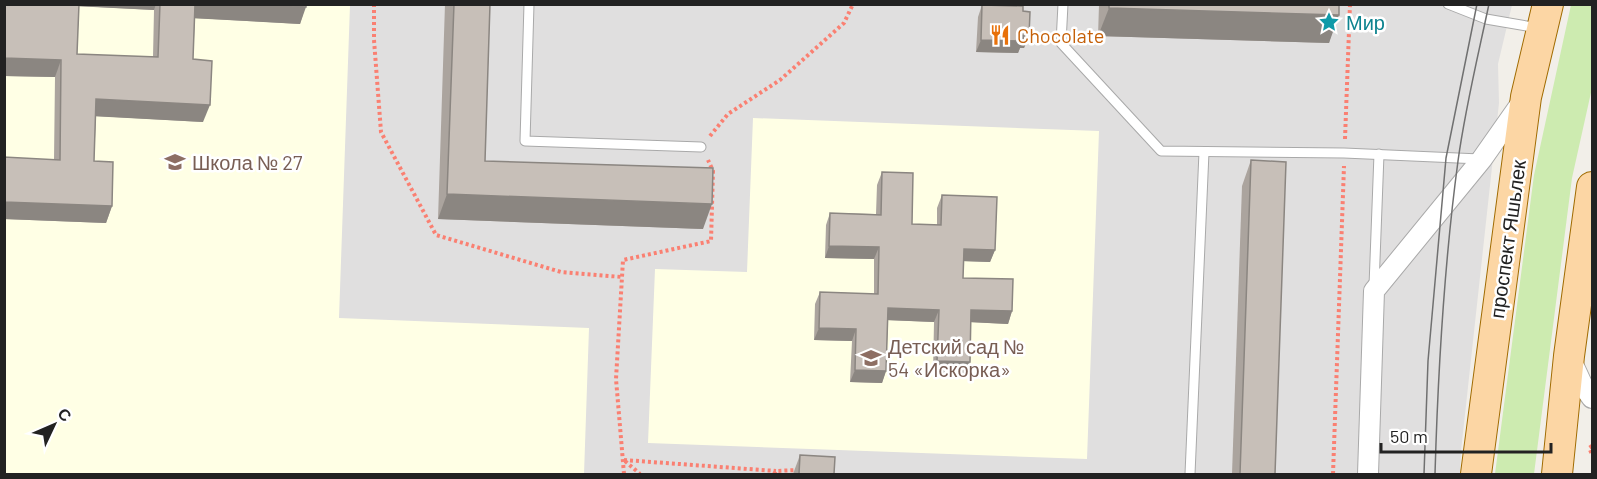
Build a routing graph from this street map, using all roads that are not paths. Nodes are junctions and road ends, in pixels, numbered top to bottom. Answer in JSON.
{"nodes":[{"id":1,"x":529,"y":4,"type":"edge"},
{"id":2,"x":1063,"y":4,"type":"edge"},
{"id":3,"x":1448,"y":4,"type":"edge"},
{"id":4,"x":1545,"y":17,"type":"edge"},
{"id":5,"x":1526,"y":97,"type":"junction"},
{"id":6,"x":701,"y":147,"type":"road end"},
{"id":7,"x":1204,"y":152,"type":"junction"},
{"id":8,"x":1379,"y":154,"type":"junction"},
{"id":9,"x":1482,"y":159,"type":"junction"},
{"id":10,"x":1593,"y":187,"type":"edge"},
{"id":11,"x":1374,"y":291,"type":"junction"},
{"id":12,"x":1569,"y":356,"type":"junction"},
{"id":13,"x":1593,"y":398,"type":"edge"},
{"id":14,"x":1190,"y":474,"type":"edge"},
{"id":15,"x":1368,"y":474,"type":"edge"},
{"id":16,"x":1476,"y":474,"type":"edge"},
{"id":17,"x":1557,"y":474,"type":"edge"}],
"edges":[{"from":1,"to":6,"type":"lane"},
{"from":2,"to":7,"type":"lane"},
{"from":3,"to":4,"type":"lane"},
{"from":4,"to":5,"type":"main road","name":"проспект Яшьлек"},
{"from":5,"to":9,"type":"street"},
{"from":5,"to":16,"type":"main road","name":"проспект Яшьлек"},
{"from":7,"to":8,"type":"lane"},
{"from":7,"to":14,"type":"lane"},
{"from":8,"to":9,"type":"lane"},
{"from":8,"to":11,"type":"lane"},
{"from":9,"to":11,"type":"street"},
{"from":10,"to":12,"type":"main road"},
{"from":11,"to":15,"type":"street"},
{"from":12,"to":13,"type":"street"},
{"from":12,"to":17,"type":"main road"}]}
